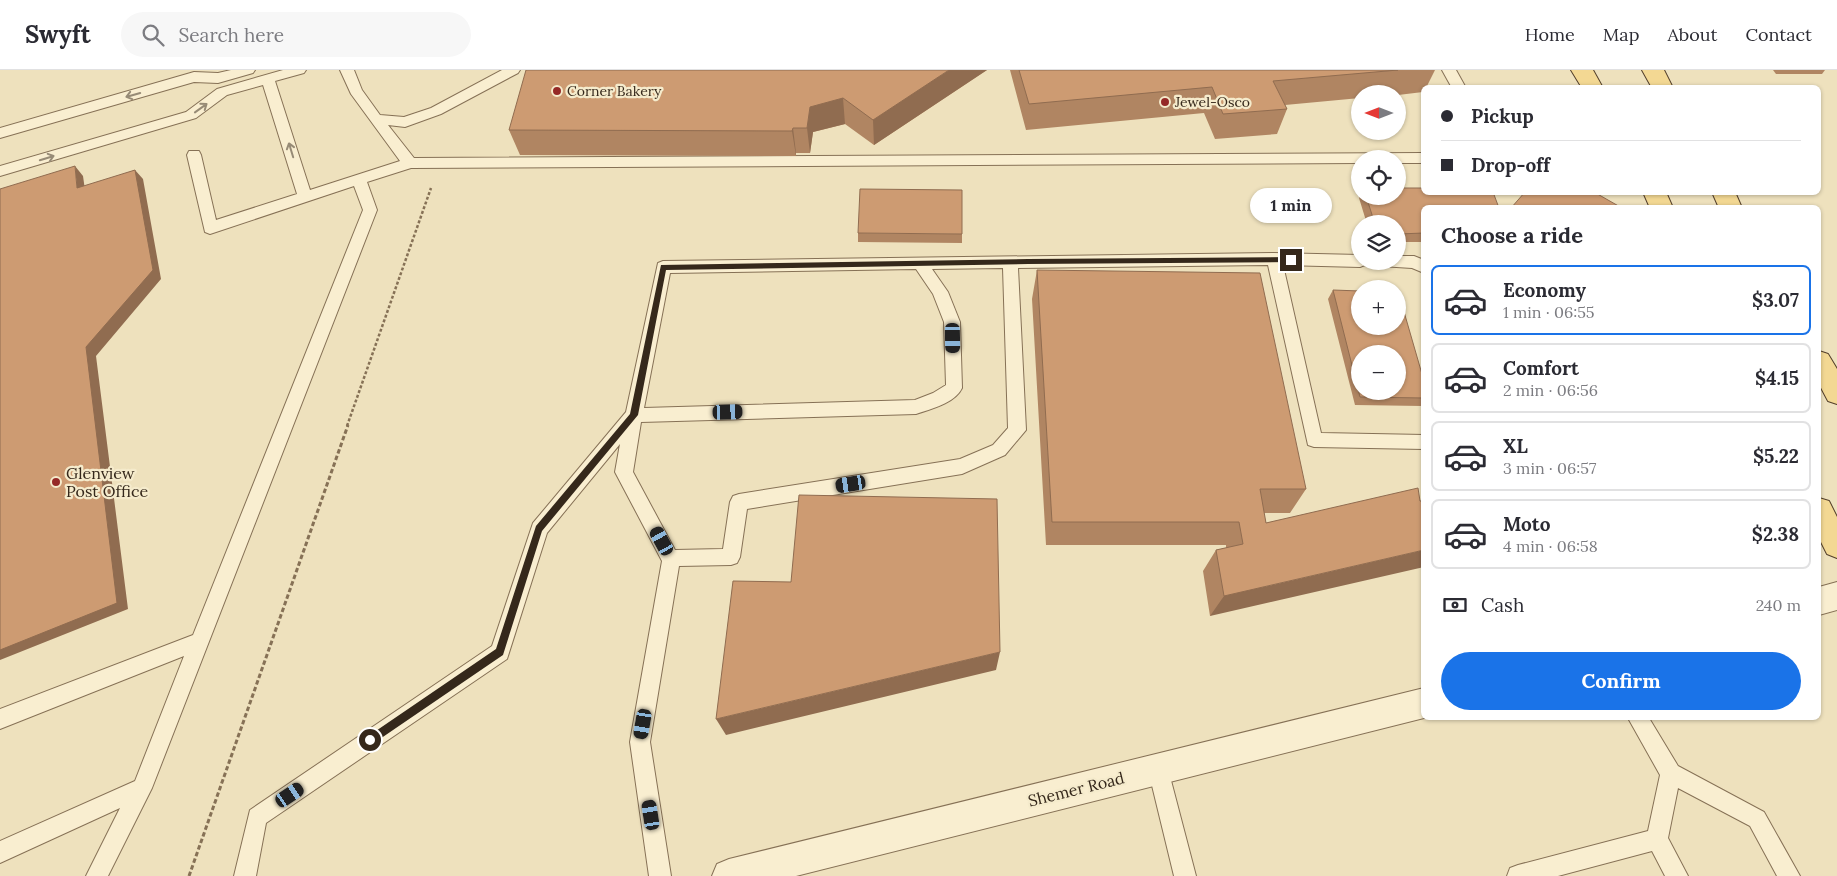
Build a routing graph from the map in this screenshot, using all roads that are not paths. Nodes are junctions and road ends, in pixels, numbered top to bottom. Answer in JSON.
{"nodes":[{"id":1,"x":248,"y":70,"type":"edge"},
{"id":2,"x":299,"y":70,"type":"edge"},
{"id":3,"x":347,"y":70,"type":"edge"},
{"id":4,"x":1449,"y":70,"type":"edge"},
{"id":5,"x":1582,"y":70,"type":"edge"},
{"id":6,"x":1652,"y":70,"type":"edge"},
{"id":7,"x":502,"y":72,"type":"edge"},
{"id":8,"x":218,"y":78,"type":"junction"},
{"id":9,"x":268,"y":79,"type":"junction"},
{"id":10,"x":1457,"y":85,"type":"edge"},
{"id":11,"x":1591,"y":85,"type":"edge"},
{"id":12,"x":1660,"y":85,"type":"edge"},
{"id":13,"x":222,"y":92,"type":"junction"},
{"id":14,"x":376,"y":119,"type":"junction"},
{"id":15,"x":0,"y":133,"type":"edge"},
{"id":16,"x":194,"y":154,"type":"dead end"},
{"id":17,"x":1421,"y":158,"type":"edge"},
{"id":18,"x":410,"y":163,"type":"junction"},
{"id":19,"x":0,"y":171,"type":"edge"},
{"id":20,"x":359,"y":179,"type":"junction"},
{"id":21,"x":305,"y":197,"type":"junction"},
{"id":22,"x":1274,"y":259,"type":"junction"},
{"id":23,"x":1351,"y":261,"type":"edge"},
{"id":24,"x":1010,"y":262,"type":"junction"},
{"id":25,"x":1406,"y":262,"type":"edge"},
{"id":26,"x":920,"y":263,"type":"junction"},
{"id":27,"x":1421,"y":266,"type":"edge"},
{"id":28,"x":1821,"y":365,"type":"edge"},
{"id":29,"x":1837,"y":393,"type":"edge"},
{"id":30,"x":634,"y":415,"type":"junction"},
{"id":31,"x":1421,"y":442,"type":"edge"},
{"id":32,"x":1821,"y":514,"type":"edge"},
{"id":33,"x":1837,"y":544,"type":"edge"},
{"id":34,"x":671,"y":558,"type":"junction"},
{"id":35,"x":1837,"y":596,"type":"edge"},
{"id":36,"x":1821,"y":600,"type":"edge"},
{"id":37,"x":200,"y":641,"type":"junction"},
{"id":38,"x":1421,"y":704,"type":"edge"},
{"id":39,"x":0,"y":719,"type":"edge"},
{"id":40,"x":1639,"y":720,"type":"edge"},
{"id":41,"x":1158,"y":769,"type":"junction"},
{"id":42,"x":1671,"y":773,"type":"junction"},
{"id":43,"x":142,"y":788,"type":"junction"},
{"id":44,"x":1657,"y":839,"type":"junction"},
{"id":45,"x":0,"y":852,"type":"edge"},
{"id":46,"x":97,"y":876,"type":"edge"},
{"id":47,"x":245,"y":876,"type":"edge"},
{"id":48,"x":660,"y":876,"type":"edge"},
{"id":49,"x":729,"y":876,"type":"edge"},
{"id":50,"x":1185,"y":876,"type":"edge"},
{"id":51,"x":1518,"y":876,"type":"edge"},
{"id":52,"x":1677,"y":876,"type":"edge"},
{"id":53,"x":1789,"y":876,"type":"edge"}],
"edges":[{"from":1,"to":8,"type":"lane"},
{"from":2,"to":9,"type":"lane"},
{"from":3,"to":14,"type":"lane"},
{"from":4,"to":10,"type":"lane"},
{"from":5,"to":11,"type":"main road"},
{"from":6,"to":12,"type":"main road"},
{"from":7,"to":14,"type":"lane"},
{"from":8,"to":13,"type":"lane"},
{"from":8,"to":15,"type":"lane","one_way":true},
{"from":9,"to":13,"type":"lane"},
{"from":21,"to":9,"type":"lane","one_way":true},
{"from":19,"to":13,"type":"lane","one_way":true},
{"from":14,"to":18,"type":"lane"},
{"from":16,"to":21,"type":"lane"},
{"from":17,"to":18,"type":"lane"},
{"from":18,"to":20,"type":"lane"},
{"from":20,"to":21,"type":"lane"},
{"from":20,"to":37,"type":"lane"},
{"from":22,"to":23,"type":"lane"},
{"from":22,"to":24,"type":"lane"},
{"from":22,"to":31,"type":"lane"},
{"from":24,"to":26,"type":"lane"},
{"from":24,"to":34,"type":"lane"},
{"from":25,"to":27,"type":"lane"},
{"from":26,"to":30,"type":"lane"},
{"from":26,"to":30,"type":"lane"},
{"from":28,"to":29,"type":"main road"},
{"from":30,"to":34,"type":"lane"},
{"from":30,"to":47,"type":"lane"},
{"from":32,"to":33,"type":"main road"},
{"from":34,"to":48,"type":"lane"},
{"from":35,"to":36,"type":"street"},
{"from":37,"to":39,"type":"lane"},
{"from":37,"to":43,"type":"lane"},
{"from":38,"to":41,"type":"street","name":"Shemer Road"},
{"from":40,"to":42,"type":"lane"},
{"from":41,"to":49,"type":"street","name":"Shemer Road"},
{"from":41,"to":50,"type":"lane"},
{"from":42,"to":44,"type":"lane"},
{"from":42,"to":53,"type":"lane"},
{"from":43,"to":45,"type":"lane"},
{"from":43,"to":46,"type":"lane"},
{"from":44,"to":51,"type":"lane"},
{"from":44,"to":52,"type":"lane"}]}
